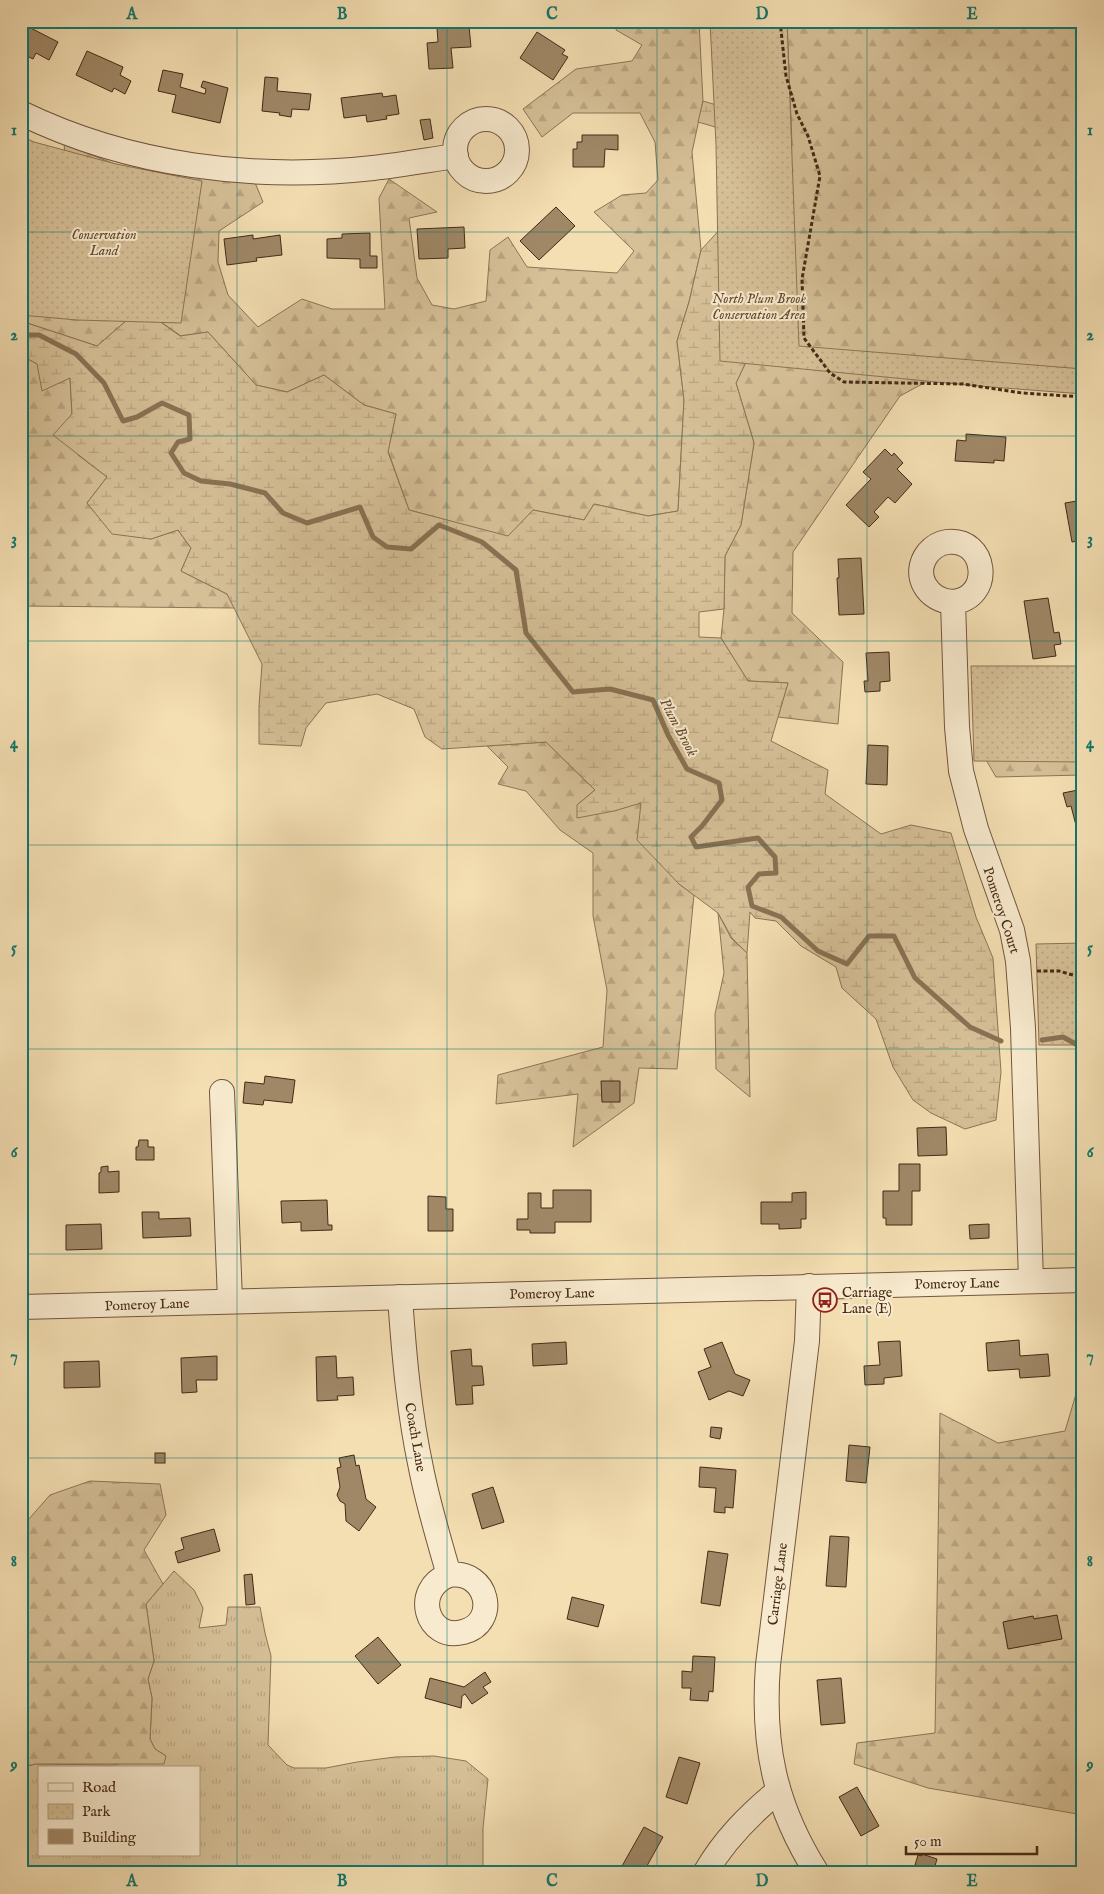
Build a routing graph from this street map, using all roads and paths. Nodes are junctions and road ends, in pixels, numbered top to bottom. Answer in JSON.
{"nodes":[{"id":1,"x":780,"y":21,"type":"edge"},
{"id":2,"x":21,"y":114,"type":"edge"},
{"id":3,"x":456,"y":156,"type":"dead end"},
{"id":4,"x":1083,"y":397,"type":"edge"},
{"id":5,"x":952,"y":602,"type":"dead end"},
{"id":6,"x":1019,"y":970,"type":"junction"},
{"id":7,"x":1083,"y":978,"type":"edge"},
{"id":8,"x":222,"y":1092,"type":"dead end"},
{"id":9,"x":1083,"y":1280,"type":"edge"},
{"id":10,"x":1031,"y":1281,"type":"junction"},
{"id":11,"x":809,"y":1286,"type":"junction"},
{"id":12,"x":400,"y":1297,"type":"junction"},
{"id":13,"x":230,"y":1301,"type":"junction"},
{"id":14,"x":21,"y":1307,"type":"edge"},
{"id":15,"x":449,"y":1575,"type":"dead end"},
{"id":16,"x":778,"y":1791,"type":"junction"},
{"id":17,"x":705,"y":1873,"type":"edge"},
{"id":18,"x":817,"y":1873,"type":"edge"}],
"edges":[{"from":1,"to":4,"type":"path"},
{"from":2,"to":3,"type":"street"},
{"from":5,"to":6,"type":"street","name":"Pomeroy Court"},
{"from":6,"to":7,"type":"path"},
{"from":6,"to":10,"type":"street","name":"Pomeroy Court"},
{"from":8,"to":13,"type":"street"},
{"from":9,"to":10,"type":"street","name":"Pomeroy Lane"},
{"from":10,"to":11,"type":"street","name":"Pomeroy Lane"},
{"from":11,"to":12,"type":"street","name":"Pomeroy Lane"},
{"from":11,"to":16,"type":"street","name":"Carriage Lane"},
{"from":12,"to":13,"type":"street","name":"Pomeroy Lane"},
{"from":12,"to":15,"type":"street","name":"Coach Lane"},
{"from":13,"to":14,"type":"street","name":"Pomeroy Lane"},
{"from":16,"to":17,"type":"street"},
{"from":16,"to":18,"type":"street","name":"Carriage Lane"}]}
